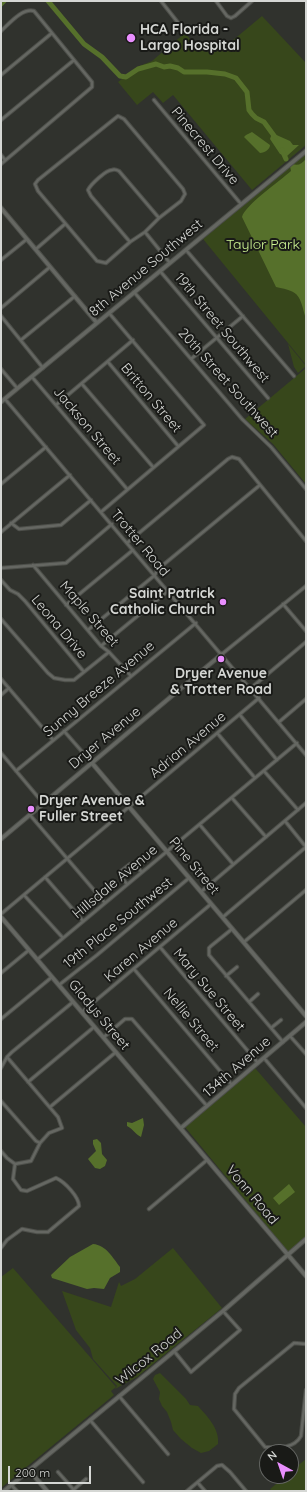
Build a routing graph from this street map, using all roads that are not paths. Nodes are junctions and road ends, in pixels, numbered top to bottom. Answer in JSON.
{"nodes":[{"id":1,"x":161,"y":1,"type":"edge"},
{"id":2,"x":252,"y":1,"type":"edge"},
{"id":3,"x":218,"y":2,"type":"edge"},
{"id":4,"x":183,"y":29,"type":"dead end"},
{"id":5,"x":1,"y":31,"type":"edge"},
{"id":6,"x":52,"y":33,"type":"junction"},
{"id":7,"x":74,"y":60,"type":"junction"},
{"id":8,"x":1,"y":75,"type":"edge"},
{"id":9,"x":154,"y":100,"type":"dead end"},
{"id":10,"x":1,"y":120,"type":"edge"},
{"id":11,"x":306,"y":151,"type":"edge"},
{"id":12,"x":1,"y":155,"type":"edge"},
{"id":13,"x":5,"y":160,"type":"junction"},
{"id":14,"x":1,"y":164,"type":"edge"},
{"id":15,"x":241,"y":204,"type":"junction"},
{"id":16,"x":2,"y":210,"type":"edge"},
{"id":17,"x":158,"y":218,"type":"junction"},
{"id":18,"x":65,"y":224,"type":"junction"},
{"id":19,"x":145,"y":232,"type":"junction"},
{"id":20,"x":27,"y":239,"type":"junction"},
{"id":21,"x":130,"y":242,"type":"junction"},
{"id":22,"x":36,"y":249,"type":"junction"},
{"id":23,"x":186,"y":250,"type":"junction"},
{"id":24,"x":1,"y":260,"type":"edge"},
{"id":25,"x":170,"y":263,"type":"junction"},
{"id":26,"x":51,"y":267,"type":"junction"},
{"id":27,"x":160,"y":271,"type":"junction"},
{"id":28,"x":134,"y":292,"type":"junction"},
{"id":29,"x":75,"y":296,"type":"junction"},
{"id":30,"x":1,"y":308,"type":"edge"},
{"id":31,"x":109,"y":313,"type":"junction"},
{"id":32,"x":1,"y":316,"type":"edge"},
{"id":33,"x":242,"y":316,"type":"junction"},
{"id":34,"x":97,"y":323,"type":"junction"},
{"id":35,"x":217,"y":338,"type":"junction"},
{"id":36,"x":21,"y":340,"type":"junction"},
{"id":37,"x":133,"y":340,"type":"junction"},
{"id":38,"x":191,"y":359,"type":"junction"},
{"id":39,"x":108,"y":362,"type":"junction"},
{"id":40,"x":43,"y":368,"type":"junction"},
{"id":41,"x":1,"y":369,"type":"edge"},
{"id":42,"x":294,"y":376,"type":"dead end"},
{"id":43,"x":32,"y":377,"type":"junction"},
{"id":44,"x":82,"y":384,"type":"junction"},
{"id":45,"x":18,"y":389,"type":"junction"},
{"id":46,"x":268,"y":398,"type":"dead end"},
{"id":47,"x":5,"y":399,"type":"junction"},
{"id":48,"x":1,"y":402,"type":"edge"},
{"id":49,"x":56,"y":405,"type":"junction"},
{"id":50,"x":178,"y":446,"type":"junction"},
{"id":51,"x":46,"y":447,"type":"junction"},
{"id":52,"x":153,"y":467,"type":"junction"},
{"id":53,"x":70,"y":475,"type":"junction"},
{"id":54,"x":1,"y":484,"type":"edge"},
{"id":55,"x":260,"y":485,"type":"junction"},
{"id":56,"x":127,"y":489,"type":"junction"},
{"id":57,"x":306,"y":489,"type":"edge"},
{"id":58,"x":91,"y":500,"type":"junction"},
{"id":59,"x":101,"y":512,"type":"junction"},
{"id":60,"x":11,"y":523,"type":"junction"},
{"id":61,"x":112,"y":524,"type":"junction"},
{"id":62,"x":1,"y":532,"type":"edge"},
{"id":63,"x":306,"y":541,"type":"edge"},
{"id":64,"x":127,"y":543,"type":"junction"},
{"id":65,"x":133,"y":550,"type":"junction"},
{"id":66,"x":33,"y":565,"type":"junction"},
{"id":67,"x":1,"y":568,"type":"edge"},
{"id":68,"x":155,"y":575,"type":"junction"},
{"id":69,"x":1,"y":580,"type":"edge"},
{"id":70,"x":306,"y":586,"type":"edge"},
{"id":71,"x":168,"y":590,"type":"junction"},
{"id":72,"x":284,"y":604,"type":"junction"},
{"id":73,"x":66,"y":605,"type":"junction"},
{"id":74,"x":1,"y":619,"type":"edge"},
{"id":75,"x":196,"y":623,"type":"junction"},
{"id":76,"x":88,"y":630,"type":"junction"},
{"id":77,"x":306,"y":630,"type":"edge"},
{"id":78,"x":306,"y":642,"type":"edge"},
{"id":79,"x":101,"y":646,"type":"junction"},
{"id":80,"x":108,"y":652,"type":"junction"},
{"id":81,"x":222,"y":654,"type":"junction"},
{"id":82,"x":84,"y":672,"type":"junction"},
{"id":83,"x":131,"y":676,"type":"junction"},
{"id":84,"x":1,"y":679,"type":"edge"},
{"id":85,"x":9,"y":688,"type":"junction"},
{"id":86,"x":251,"y":688,"type":"junction"},
{"id":87,"x":1,"y":695,"type":"edge"},
{"id":88,"x":259,"y":698,"type":"junction"},
{"id":89,"x":306,"y":699,"type":"edge"},
{"id":90,"x":240,"y":715,"type":"junction"},
{"id":91,"x":279,"y":722,"type":"junction"},
{"id":92,"x":64,"y":731,"type":"junction"},
{"id":93,"x":218,"y":734,"type":"junction"},
{"id":94,"x":53,"y":740,"type":"junction"},
{"id":95,"x":297,"y":743,"type":"junction"},
{"id":96,"x":1,"y":753,"type":"edge"},
{"id":97,"x":305,"y":753,"type":"edge"},
{"id":98,"x":278,"y":760,"type":"junction"},
{"id":99,"x":92,"y":763,"type":"junction"},
{"id":100,"x":16,"y":771,"type":"junction"},
{"id":101,"x":264,"y":771,"type":"junction"},
{"id":102,"x":255,"y":778,"type":"junction"},
{"id":103,"x":232,"y":798,"type":"junction"},
{"id":104,"x":306,"y":803,"type":"edge"},
{"id":105,"x":43,"y":804,"type":"junction"},
{"id":106,"x":130,"y":806,"type":"junction"},
{"id":107,"x":298,"y":810,"type":"junction"},
{"id":108,"x":30,"y":815,"type":"junction"},
{"id":109,"x":285,"y":821,"type":"junction"},
{"id":110,"x":200,"y":824,"type":"junction"},
{"id":111,"x":266,"y":838,"type":"junction"},
{"id":112,"x":1,"y":839,"type":"edge"},
{"id":113,"x":306,"y":846,"type":"edge"},
{"id":114,"x":167,"y":851,"type":"junction"},
{"id":115,"x":67,"y":859,"type":"junction"},
{"id":116,"x":233,"y":864,"type":"junction"},
{"id":117,"x":142,"y":872,"type":"junction"},
{"id":118,"x":45,"y":877,"type":"junction"},
{"id":119,"x":190,"y":878,"type":"junction"},
{"id":120,"x":127,"y":884,"type":"junction"},
{"id":121,"x":306,"y":890,"type":"edge"},
{"id":122,"x":202,"y":891,"type":"junction"},
{"id":123,"x":24,"y":895,"type":"junction"},
{"id":124,"x":105,"y":903,"type":"junction"},
{"id":125,"x":212,"y":903,"type":"junction"},
{"id":126,"x":1,"y":915,"type":"edge"},
{"id":127,"x":223,"y":917,"type":"junction"},
{"id":128,"x":83,"y":921,"type":"junction"},
{"id":129,"x":232,"y":928,"type":"junction"},
{"id":130,"x":63,"y":938,"type":"junction"},
{"id":131,"x":244,"y":942,"type":"junction"},
{"id":132,"x":160,"y":947,"type":"junction"},
{"id":133,"x":29,"y":949,"type":"junction"},
{"id":134,"x":38,"y":959,"type":"junction"},
{"id":135,"x":237,"y":967,"type":"dead end"},
{"id":136,"x":134,"y":969,"type":"junction"},
{"id":137,"x":1,"y":973,"type":"edge"},
{"id":138,"x":226,"y":976,"type":"junction"},
{"id":139,"x":52,"y":977,"type":"junction"},
{"id":140,"x":59,"y":985,"type":"junction"},
{"id":141,"x":258,"y":994,"type":"dead end"},
{"id":142,"x":73,"y":1001,"type":"junction"},
{"id":143,"x":249,"y":1002,"type":"junction"},
{"id":144,"x":82,"y":1012,"type":"junction"},
{"id":145,"x":306,"y":1016,"type":"edge"},
{"id":146,"x":1,"y":1019,"type":"edge"},
{"id":147,"x":280,"y":1020,"type":"dead end"},
{"id":148,"x":306,"y":1022,"type":"edge"},
{"id":149,"x":95,"y":1027,"type":"junction"},
{"id":150,"x":271,"y":1028,"type":"junction"},
{"id":151,"x":290,"y":1036,"type":"junction"},
{"id":152,"x":104,"y":1037,"type":"junction"},
{"id":153,"x":282,"y":1042,"type":"junction"},
{"id":154,"x":116,"y":1052,"type":"junction"},
{"id":155,"x":306,"y":1054,"type":"edge"},
{"id":156,"x":7,"y":1057,"type":"junction"},
{"id":157,"x":264,"y":1058,"type":"junction"},
{"id":158,"x":258,"y":1064,"type":"junction"},
{"id":159,"x":1,"y":1068,"type":"edge"},
{"id":160,"x":28,"y":1082,"type":"junction"},
{"id":161,"x":232,"y":1085,"type":"junction"},
{"id":162,"x":1,"y":1101,"type":"edge"},
{"id":163,"x":207,"y":1106,"type":"junction"},
{"id":164,"x":50,"y":1107,"type":"junction"},
{"id":165,"x":306,"y":1108,"type":"edge"},
{"id":166,"x":181,"y":1128,"type":"junction"},
{"id":167,"x":40,"y":1143,"type":"junction"},
{"id":168,"x":1,"y":1151,"type":"edge"},
{"id":169,"x":208,"y":1160,"type":"junction"},
{"id":170,"x":16,"y":1164,"type":"junction"},
{"id":171,"x":149,"y":1209,"type":"dead end"},
{"id":172,"x":306,"y":1239,"type":"edge"},
{"id":173,"x":1,"y":1248,"type":"edge"},
{"id":174,"x":288,"y":1254,"type":"junction"},
{"id":175,"x":306,"y":1276,"type":"edge"},
{"id":176,"x":223,"y":1311,"type":"junction"},
{"id":177,"x":306,"y":1344,"type":"edge"},
{"id":178,"x":174,"y":1351,"type":"junction"},
{"id":179,"x":306,"y":1390,"type":"edge"},
{"id":180,"x":119,"y":1396,"type":"junction"},
{"id":181,"x":90,"y":1420,"type":"junction"},
{"id":182,"x":168,"y":1454,"type":"dead end"},
{"id":183,"x":29,"y":1470,"type":"junction"},
{"id":184,"x":58,"y":1472,"type":"dead end"},
{"id":185,"x":86,"y":1479,"type":"dead end"},
{"id":186,"x":143,"y":1482,"type":"dead end"},
{"id":187,"x":198,"y":1482,"type":"junction"},
{"id":188,"x":12,"y":1485,"type":"junction"},
{"id":189,"x":73,"y":1490,"type":"edge"},
{"id":190,"x":4,"y":1491,"type":"edge"},
{"id":191,"x":17,"y":1491,"type":"edge"},
{"id":192,"x":47,"y":1491,"type":"edge"},
{"id":193,"x":187,"y":1491,"type":"edge"},
{"id":194,"x":205,"y":1491,"type":"edge"},
{"id":195,"x":246,"y":1491,"type":"edge"}],
"edges":[{"from":1,"to":4,"type":"street"},
{"from":2,"to":3,"type":"street"},
{"from":5,"to":6,"type":"street"},
{"from":6,"to":7,"type":"street"},
{"from":6,"to":8,"type":"street"},
{"from":7,"to":10,"type":"street"},
{"from":7,"to":13,"type":"street"},
{"from":9,"to":15,"type":"street","name":"Pinecrest Drive"},
{"from":11,"to":15,"type":"street","name":"8th Avenue Southwest"},
{"from":12,"to":13,"type":"street"},
{"from":13,"to":14,"type":"street"},
{"from":15,"to":23,"type":"street","name":"8th Avenue Southwest"},
{"from":16,"to":20,"type":"street"},
{"from":17,"to":18,"type":"street"},
{"from":17,"to":19,"type":"street"},
{"from":17,"to":21,"type":"street"},
{"from":18,"to":21,"type":"street"},
{"from":18,"to":22,"type":"street"},
{"from":19,"to":21,"type":"street"},
{"from":19,"to":25,"type":"street"},
{"from":20,"to":22,"type":"street"},
{"from":20,"to":24,"type":"street"},
{"from":22,"to":26,"type":"street"},
{"from":23,"to":25,"type":"street","name":"8th Avenue Southwest"},
{"from":23,"to":33,"type":"street"},
{"from":25,"to":27,"type":"street","name":"8th Avenue Southwest"},
{"from":26,"to":29,"type":"street"},
{"from":26,"to":30,"type":"street"},
{"from":27,"to":28,"type":"street","name":"8th Avenue Southwest"},
{"from":27,"to":35,"type":"street","name":"19th Street Southwest"},
{"from":28,"to":31,"type":"street","name":"8th Avenue Southwest"},
{"from":28,"to":38,"type":"street","name":"20th Street Southwest"},
{"from":29,"to":34,"type":"street"},
{"from":29,"to":36,"type":"street"},
{"from":31,"to":34,"type":"street","name":"8th Avenue Southwest"},
{"from":31,"to":37,"type":"street"},
{"from":32,"to":36,"type":"street"},
{"from":33,"to":35,"type":"street"},
{"from":33,"to":42,"type":"street"},
{"from":34,"to":40,"type":"street","name":"8th Avenue Southwest"},
{"from":35,"to":38,"type":"street"},
{"from":35,"to":46,"type":"street","name":"19th Street Southwest"},
{"from":36,"to":40,"type":"street"},
{"from":37,"to":39,"type":"street"},
{"from":37,"to":50,"type":"street"},
{"from":38,"to":57,"type":"street","name":"20th Street Southwest"},
{"from":39,"to":44,"type":"street"},
{"from":39,"to":50,"type":"street","name":"Britton Street"},
{"from":40,"to":43,"type":"street","name":"8th Avenue Southwest"},
{"from":41,"to":45,"type":"street"},
{"from":43,"to":45,"type":"street","name":"8th Avenue Southwest"},
{"from":43,"to":49,"type":"street","name":"Jackson Street"},
{"from":44,"to":49,"type":"street"},
{"from":44,"to":52,"type":"street"},
{"from":45,"to":47,"type":"street","name":"8th Avenue Southwest"},
{"from":47,"to":48,"type":"street","name":"8th Avenue Southwest"},
{"from":47,"to":51,"type":"street","name":"Trotter Road"},
{"from":49,"to":56,"type":"street","name":"Jackson Street"},
{"from":50,"to":52,"type":"street"},
{"from":51,"to":53,"type":"street","name":"Trotter Road"},
{"from":51,"to":54,"type":"street"},
{"from":52,"to":56,"type":"street"},
{"from":53,"to":58,"type":"street","name":"Trotter Road"},
{"from":53,"to":60,"type":"street"},
{"from":55,"to":63,"type":"street"},
{"from":55,"to":64,"type":"street"},
{"from":55,"to":68,"type":"street"},
{"from":56,"to":59,"type":"street"},
{"from":58,"to":59,"type":"street","name":"Trotter Road"},
{"from":58,"to":60,"type":"street"},
{"from":59,"to":61,"type":"street","name":"Trotter Road"},
{"from":60,"to":62,"type":"street"},
{"from":61,"to":64,"type":"street","name":"Trotter Road"},
{"from":61,"to":66,"type":"street"},
{"from":64,"to":65,"type":"street","name":"Trotter Road"},
{"from":65,"to":68,"type":"street","name":"Trotter Road"},
{"from":65,"to":73,"type":"street"},
{"from":66,"to":67,"type":"street"},
{"from":66,"to":73,"type":"street","name":"Maple Street"},
{"from":68,"to":71,"type":"street","name":"Trotter Road"},
{"from":68,"to":76,"type":"street"},
{"from":69,"to":82,"type":"street","name":"Leona Drive"},
{"from":70,"to":72,"type":"street"},
{"from":71,"to":75,"type":"street","name":"Trotter Road"},
{"from":71,"to":79,"type":"street"},
{"from":72,"to":77,"type":"street"},
{"from":72,"to":81,"type":"street"},
{"from":73,"to":76,"type":"street","name":"Maple Street"},
{"from":74,"to":82,"type":"street"},
{"from":75,"to":81,"type":"street","name":"Trotter Road"},
{"from":75,"to":83,"type":"street","name":"Sunny Breeze Avenue"},
{"from":76,"to":79,"type":"street","name":"Maple Street"},
{"from":78,"to":86,"type":"street"},
{"from":79,"to":80,"type":"street","name":"Maple Street"},
{"from":80,"to":82,"type":"street"},
{"from":80,"to":83,"type":"street","name":"Maple Street"},
{"from":81,"to":86,"type":"street","name":"Trotter Road"},
{"from":81,"to":99,"type":"street","name":"Dryer Avenue"},
{"from":83,"to":92,"type":"street","name":"Sunny Breeze Avenue"},
{"from":84,"to":85,"type":"street"},
{"from":85,"to":87,"type":"street"},
{"from":85,"to":94,"type":"street"},
{"from":86,"to":88,"type":"street","name":"Trotter Road"},
{"from":88,"to":90,"type":"street","name":"Adrian Avenue"},
{"from":88,"to":91,"type":"street","name":"Trotter Road"},
{"from":89,"to":91,"type":"street"},
{"from":90,"to":93,"type":"street","name":"Adrian Avenue"},
{"from":90,"to":98,"type":"street"},
{"from":91,"to":95,"type":"street","name":"Trotter Road"},
{"from":92,"to":94,"type":"street","name":"Sunny Breeze Avenue"},
{"from":92,"to":99,"type":"street","name":"Pine Street"},
{"from":93,"to":102,"type":"street"},
{"from":93,"to":106,"type":"street","name":"Adrian Avenue"},
{"from":94,"to":100,"type":"street","name":"Sunny Breeze Avenue"},
{"from":95,"to":97,"type":"street","name":"Trotter Road"},
{"from":95,"to":98,"type":"street","name":"Hillsdale Avenue"},
{"from":96,"to":100,"type":"street"},
{"from":98,"to":101,"type":"street","name":"Hillsdale Avenue"},
{"from":99,"to":105,"type":"street","name":"Dryer Avenue"},
{"from":99,"to":106,"type":"street","name":"Pine Street"},
{"from":100,"to":105,"type":"street"},
{"from":101,"to":102,"type":"street","name":"Hillsdale Avenue"},
{"from":101,"to":107,"type":"street"},
{"from":102,"to":103,"type":"street","name":"Hillsdale Avenue"},
{"from":103,"to":110,"type":"street","name":"Hillsdale Avenue"},
{"from":103,"to":111,"type":"street"},
{"from":104,"to":107,"type":"street"},
{"from":105,"to":108,"type":"street","name":"Dryer Avenue"},
{"from":106,"to":114,"type":"street","name":"Pine Street"},
{"from":106,"to":115,"type":"street","name":"Adrian Avenue"},
{"from":107,"to":109,"type":"street"},
{"from":108,"to":112,"type":"street","name":"Dryer Avenue"},
{"from":108,"to":115,"type":"street"},
{"from":109,"to":111,"type":"street"},
{"from":109,"to":113,"type":"street"},
{"from":110,"to":114,"type":"street","name":"Hillsdale Avenue"},
{"from":110,"to":116,"type":"street"},
{"from":111,"to":116,"type":"street"},
{"from":113,"to":127,"type":"street"},
{"from":114,"to":117,"type":"street","name":"Hillsdale Avenue"},
{"from":114,"to":119,"type":"street","name":"Pine Street"},
{"from":115,"to":118,"type":"street","name":"Adrian Avenue"},
{"from":115,"to":124,"type":"street"},
{"from":116,"to":122,"type":"street"},
{"from":117,"to":120,"type":"street","name":"Hillsdale Avenue"},
{"from":117,"to":120,"type":"street"},
{"from":118,"to":123,"type":"street","name":"Adrian Avenue"},
{"from":118,"to":128,"type":"street"},
{"from":119,"to":122,"type":"street","name":"Pine Street"},
{"from":119,"to":140,"type":"street","name":"19th Place Southwest"},
{"from":120,"to":124,"type":"street","name":"Hillsdale Avenue"},
{"from":121,"to":131,"type":"street"},
{"from":122,"to":125,"type":"street","name":"Pine Street"},
{"from":123,"to":126,"type":"street","name":"Adrian Avenue"},
{"from":123,"to":130,"type":"street"},
{"from":124,"to":128,"type":"street","name":"Hillsdale Avenue"},
{"from":125,"to":127,"type":"street","name":"Pine Street"},
{"from":125,"to":132,"type":"street","name":"Karen Avenue"},
{"from":126,"to":133,"type":"street","name":"Gladys Street"},
{"from":127,"to":129,"type":"street","name":"Pine Street"},
{"from":128,"to":130,"type":"street","name":"Hillsdale Avenue"},
{"from":129,"to":131,"type":"street","name":"Pine Street"},
{"from":129,"to":138,"type":"street"},
{"from":130,"to":134,"type":"street","name":"Hillsdale Avenue"},
{"from":131,"to":145,"type":"street","name":"Pine Street"},
{"from":132,"to":136,"type":"street","name":"Karen Avenue"},
{"from":132,"to":158,"type":"street","name":"Mary Sue Street"},
{"from":133,"to":134,"type":"street","name":"Gladys Street"},
{"from":133,"to":137,"type":"street"},
{"from":134,"to":139,"type":"street","name":"Gladys Street"},
{"from":135,"to":138,"type":"street"},
{"from":136,"to":144,"type":"street","name":"Karen Avenue"},
{"from":136,"to":161,"type":"street","name":"Nellie Street"},
{"from":138,"to":143,"type":"street"},
{"from":139,"to":140,"type":"street","name":"Gladys Street"},
{"from":139,"to":146,"type":"street","name":"19th Place Southwest"},
{"from":140,"to":142,"type":"street","name":"Gladys Street"},
{"from":141,"to":143,"type":"street"},
{"from":142,"to":144,"type":"street","name":"Gladys Street"},
{"from":142,"to":156,"type":"street"},
{"from":143,"to":150,"type":"street"},
{"from":144,"to":149,"type":"street","name":"Gladys Street"},
{"from":147,"to":150,"type":"street"},
{"from":148,"to":151,"type":"street","name":"134th Avenue"},
{"from":149,"to":152,"type":"street","name":"Gladys Street"},
{"from":149,"to":160,"type":"street"},
{"from":150,"to":153,"type":"street"},
{"from":151,"to":153,"type":"street","name":"134th Avenue"},
{"from":151,"to":155,"type":"street"},
{"from":152,"to":154,"type":"street","name":"Gladys Street"},
{"from":152,"to":163,"type":"street"},
{"from":153,"to":157,"type":"street","name":"134th Avenue"},
{"from":154,"to":164,"type":"street"},
{"from":154,"to":166,"type":"street","name":"Gladys Street"},
{"from":156,"to":159,"type":"street"},
{"from":156,"to":160,"type":"street"},
{"from":157,"to":158,"type":"street","name":"134th Avenue"},
{"from":157,"to":165,"type":"street"},
{"from":158,"to":161,"type":"street","name":"134th Avenue"},
{"from":160,"to":164,"type":"street"},
{"from":161,"to":163,"type":"street","name":"134th Avenue"},
{"from":162,"to":167,"type":"street"},
{"from":163,"to":166,"type":"street","name":"134th Avenue"},
{"from":164,"to":167,"type":"street"},
{"from":166,"to":169,"type":"street","name":"Vonn Road"},
{"from":167,"to":170,"type":"street"},
{"from":168,"to":170,"type":"street"},
{"from":169,"to":171,"type":"street"},
{"from":169,"to":174,"type":"street","name":"Vonn Road"},
{"from":170,"to":173,"type":"street"},
{"from":172,"to":174,"type":"street","name":"Wilcox Road"},
{"from":174,"to":175,"type":"street","name":"Vonn Road"},
{"from":174,"to":176,"type":"street","name":"Wilcox Road"},
{"from":176,"to":178,"type":"street","name":"Wilcox Road"},
{"from":176,"to":178,"type":"street"},
{"from":177,"to":179,"type":"street"},
{"from":178,"to":180,"type":"street","name":"Wilcox Road"},
{"from":180,"to":181,"type":"street","name":"Wilcox Road"},
{"from":180,"to":182,"type":"street"},
{"from":181,"to":183,"type":"street","name":"Wilcox Road"},
{"from":181,"to":186,"type":"street"},
{"from":183,"to":188,"type":"street","name":"Wilcox Road"},
{"from":183,"to":192,"type":"street"},
{"from":184,"to":189,"type":"street"},
{"from":185,"to":189,"type":"street"},
{"from":187,"to":193,"type":"street"},
{"from":187,"to":194,"type":"street"},
{"from":187,"to":195,"type":"street"},
{"from":188,"to":190,"type":"street","name":"Wilcox Road"},
{"from":188,"to":191,"type":"street"}]}
